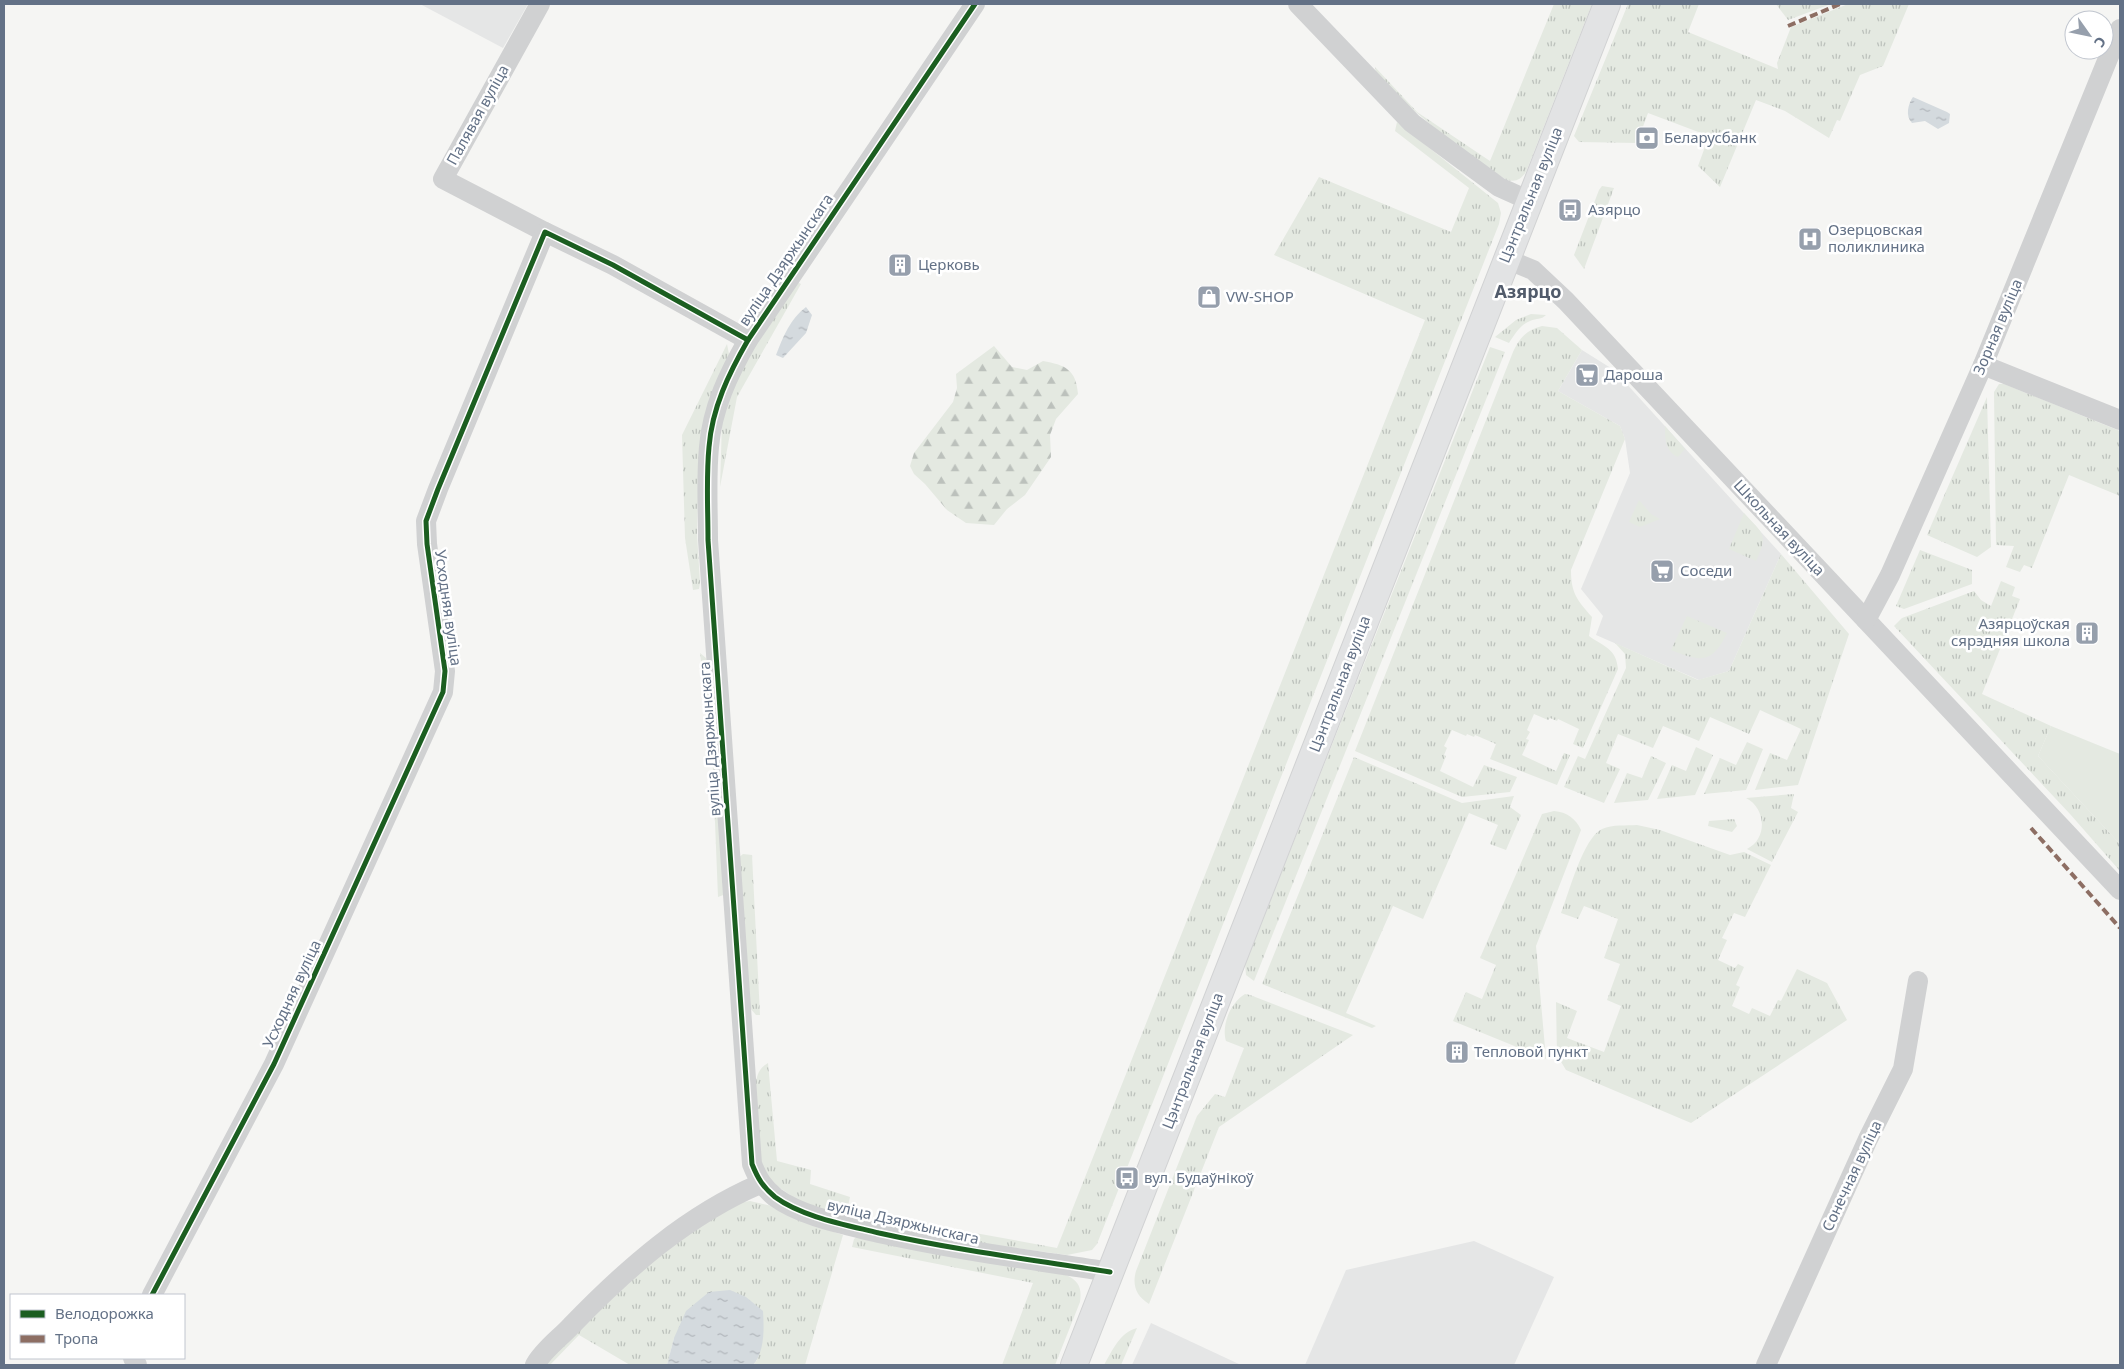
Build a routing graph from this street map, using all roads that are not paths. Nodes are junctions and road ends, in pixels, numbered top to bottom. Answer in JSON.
{"nodes":[{"id":1,"x":540,"y":4,"type":"edge"},
{"id":2,"x":975,"y":4,"type":"edge"},
{"id":3,"x":1298,"y":4,"type":"edge"},
{"id":4,"x":1607,"y":4,"type":"edge"},
{"id":5,"x":2120,"y":29,"type":"edge"},
{"id":6,"x":1530,"y":201,"type":"junction"},
{"id":7,"x":544,"y":232,"type":"junction"},
{"id":8,"x":1506,"y":259,"type":"junction"},
{"id":9,"x":748,"y":340,"type":"junction"},
{"id":10,"x":1983,"y":365,"type":"junction"},
{"id":11,"x":2120,"y":420,"type":"edge"},
{"id":12,"x":1866,"y":620,"type":"junction"},
{"id":13,"x":2120,"y":890,"type":"edge"},
{"id":14,"x":1918,"y":981,"type":"dead end"},
{"id":15,"x":760,"y":1184,"type":"junction"},
{"id":16,"x":1110,"y":1272,"type":"junction"},
{"id":17,"x":153,"y":1294,"type":"edge"},
{"id":18,"x":535,"y":1365,"type":"edge"},
{"id":19,"x":1074,"y":1365,"type":"edge"},
{"id":20,"x":1766,"y":1365,"type":"edge"}],
"edges":[{"from":1,"to":7,"type":"street","name":"Палявая вуліца"},
{"from":2,"to":9,"type":"street","name":"вуліца Дзяржынскага"},
{"from":3,"to":6,"type":"street"},
{"from":4,"to":6,"type":"main road","name":"Цэнтральная вуліца"},
{"from":5,"to":10,"type":"street","name":"Зорная вуліца"},
{"from":6,"to":8,"type":"main road","name":"Цэнтральная вуліца"},
{"from":7,"to":9,"type":"street"},
{"from":7,"to":17,"type":"street","name":"Усходняя вуліца"},
{"from":8,"to":12,"type":"street","name":"Школьная вуліца"},
{"from":8,"to":16,"type":"main road","name":"Цэнтральная вуліца"},
{"from":9,"to":15,"type":"street","name":"вуліца Дзяржынскага"},
{"from":10,"to":11,"type":"street"},
{"from":10,"to":12,"type":"street","name":"Зорная вуліца"},
{"from":12,"to":13,"type":"street","name":"Школьная вуліца"},
{"from":14,"to":20,"type":"street","name":"Сонечная вуліца"},
{"from":15,"to":16,"type":"street","name":"вуліца Дзяржынскага"},
{"from":15,"to":18,"type":"street"},
{"from":16,"to":19,"type":"main road","name":"Цэнтральная вуліца"}]}
